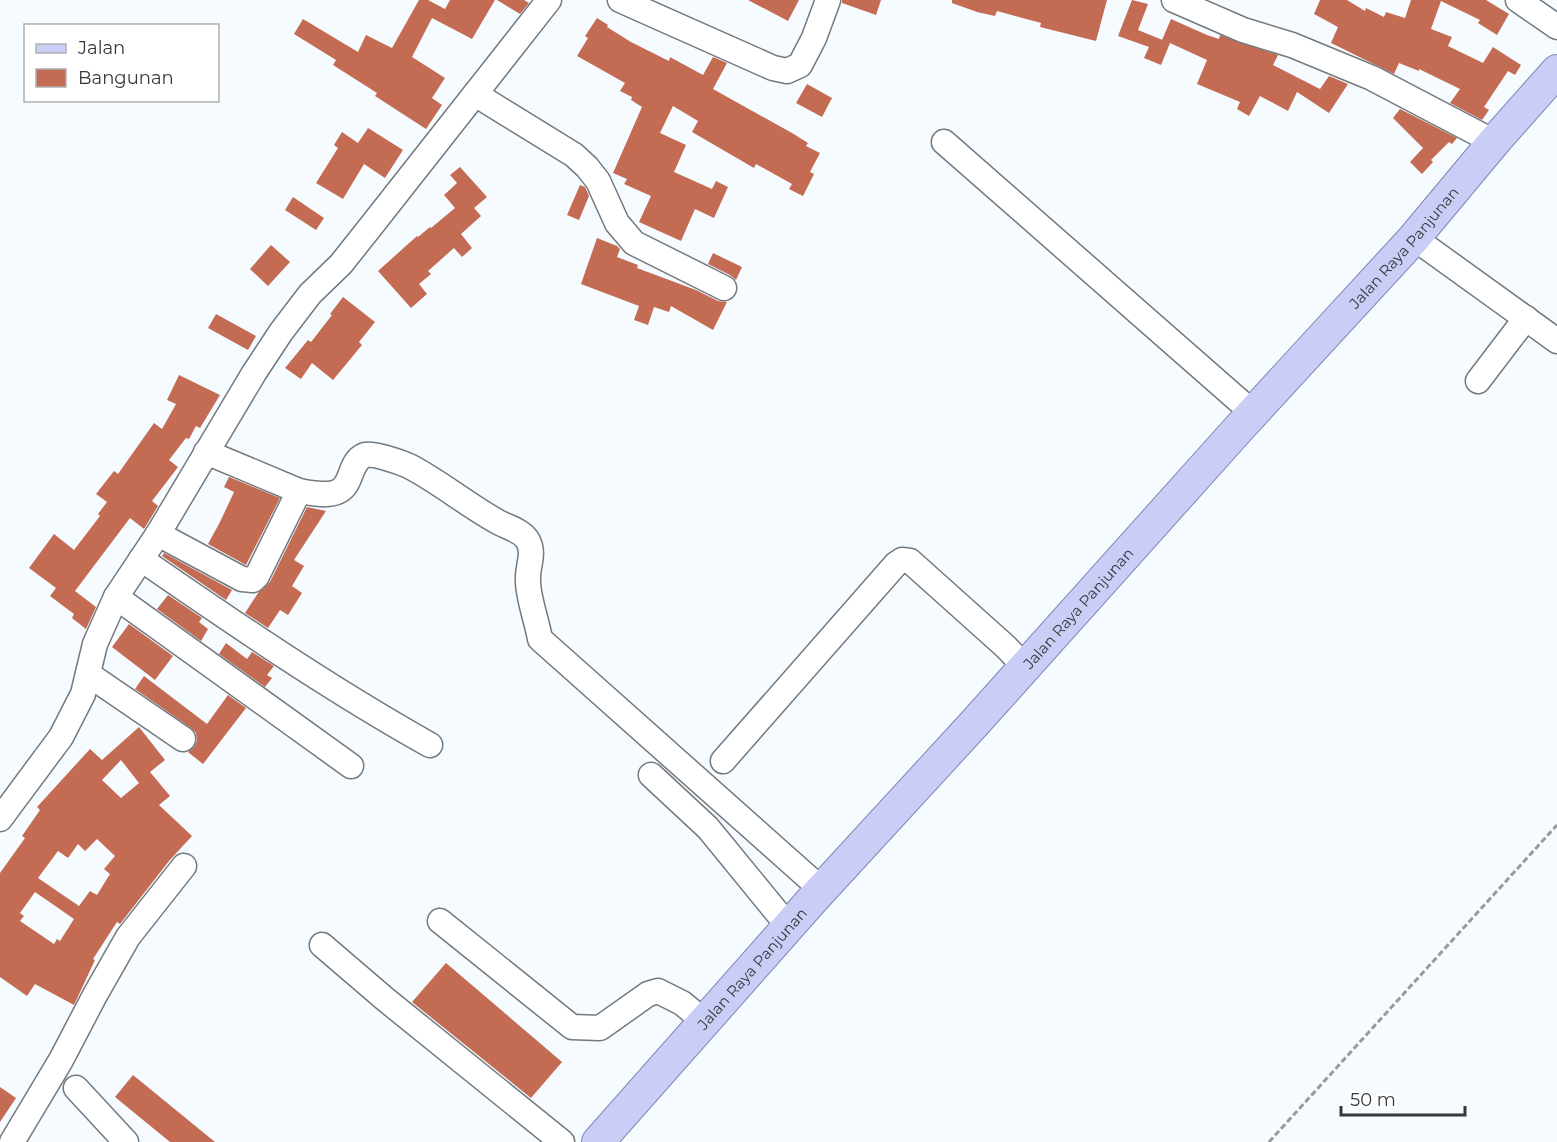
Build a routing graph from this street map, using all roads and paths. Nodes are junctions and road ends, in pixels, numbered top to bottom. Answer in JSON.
{"nodes":[{"id":1,"x":549,"y":0,"type":"edge"},
{"id":2,"x":620,"y":0,"type":"edge"},
{"id":3,"x":828,"y":0,"type":"edge"},
{"id":4,"x":1174,"y":0,"type":"edge"},
{"id":5,"x":1518,"y":0,"type":"edge"},
{"id":6,"x":1557,"y":27,"type":"edge"},
{"id":7,"x":1557,"y":71,"type":"edge"},
{"id":8,"x":475,"y":94,"type":"junction"},
{"id":9,"x":1494,"y":141,"type":"junction"},
{"id":10,"x":944,"y":142,"type":"dead end"},
{"id":11,"x":1426,"y":247,"type":"junction"},
{"id":12,"x":724,"y":288,"type":"dead end"},
{"id":13,"x":1526,"y":318,"type":"junction"},
{"id":14,"x":1557,"y":341,"type":"edge"},
{"id":15,"x":1478,"y":381,"type":"dead end"},
{"id":16,"x":1253,"y":413,"type":"junction"},
{"id":17,"x":207,"y":452,"type":"junction"},
{"id":18,"x":299,"y":491,"type":"junction"},
{"id":19,"x":158,"y":534,"type":"junction"},
{"id":20,"x":141,"y":559,"type":"junction"},
{"id":21,"x":116,"y":597,"type":"junction"},
{"id":22,"x":1024,"y":667,"type":"junction"},
{"id":23,"x":88,"y":674,"type":"junction"},
{"id":24,"x":183,"y":739,"type":"dead end"},
{"id":25,"x":430,"y":745,"type":"dead end"},
{"id":26,"x":723,"y":761,"type":"dead end"},
{"id":27,"x":351,"y":766,"type":"dead end"},
{"id":28,"x":651,"y":775,"type":"dead end"},
{"id":29,"x":0,"y":819,"type":"edge"},
{"id":30,"x":1557,"y":825,"type":"edge"},
{"id":31,"x":184,"y":866,"type":"dead end"},
{"id":32,"x":821,"y":889,"type":"junction"},
{"id":33,"x":440,"y":921,"type":"dead end"},
{"id":34,"x":789,"y":927,"type":"junction"},
{"id":35,"x":322,"y":945,"type":"dead end"},
{"id":36,"x":705,"y":1022,"type":"junction"},
{"id":37,"x":76,"y":1088,"type":"dead end"},
{"id":38,"x":12,"y":1142,"type":"edge"},
{"id":39,"x":126,"y":1142,"type":"edge"},
{"id":40,"x":562,"y":1142,"type":"edge"},
{"id":41,"x":598,"y":1142,"type":"edge"},
{"id":42,"x":1269,"y":1142,"type":"edge"}],
"edges":[{"from":1,"to":8,"type":"street"},
{"from":2,"to":3,"type":"street"},
{"from":4,"to":9,"type":"street"},
{"from":5,"to":6,"type":"street"},
{"from":7,"to":9,"type":"main road","name":"Jalan Raya Panjunan"},
{"from":8,"to":12,"type":"street"},
{"from":8,"to":17,"type":"street"},
{"from":9,"to":11,"type":"main road","name":"Jalan Raya Panjunan"},
{"from":10,"to":16,"type":"street"},
{"from":11,"to":13,"type":"street"},
{"from":11,"to":16,"type":"main road","name":"Jalan Raya Panjunan"},
{"from":13,"to":14,"type":"street"},
{"from":13,"to":15,"type":"street"},
{"from":16,"to":22,"type":"main road","name":"Jalan Raya Panjunan"},
{"from":17,"to":18,"type":"street"},
{"from":17,"to":19,"type":"street"},
{"from":18,"to":19,"type":"street"},
{"from":18,"to":32,"type":"street"},
{"from":19,"to":20,"type":"street"},
{"from":20,"to":21,"type":"street"},
{"from":20,"to":25,"type":"street"},
{"from":21,"to":23,"type":"street"},
{"from":21,"to":27,"type":"street"},
{"from":22,"to":26,"type":"street"},
{"from":22,"to":32,"type":"main road","name":"Jalan Raya Panjunan"},
{"from":23,"to":24,"type":"street"},
{"from":23,"to":29,"type":"street"},
{"from":28,"to":34,"type":"street"},
{"from":30,"to":42,"type":"path"},
{"from":31,"to":38,"type":"street"},
{"from":32,"to":34,"type":"main road","name":"Jalan Raya Panjunan"},
{"from":33,"to":36,"type":"street"},
{"from":34,"to":36,"type":"main road","name":"Jalan Raya Panjunan"},
{"from":35,"to":40,"type":"street"},
{"from":36,"to":41,"type":"main road","name":"Jalan Raya Panjunan"},
{"from":37,"to":39,"type":"street"}]}
